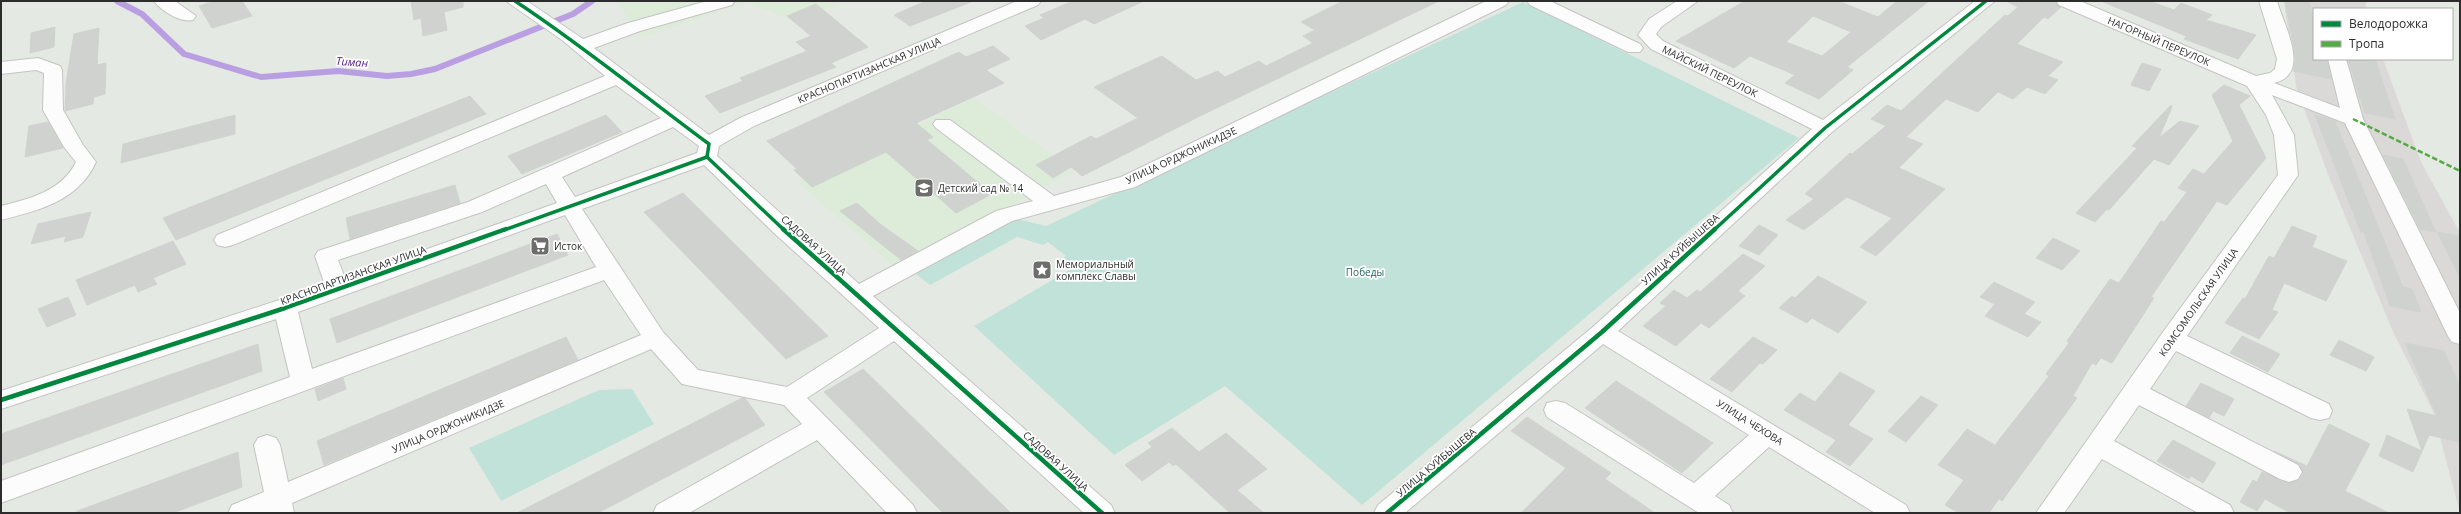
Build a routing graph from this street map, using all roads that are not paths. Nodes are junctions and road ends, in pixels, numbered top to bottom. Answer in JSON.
{"nodes":[{"id":1,"x":163,"y":1,"type":"edge"},
{"id":2,"x":515,"y":1,"type":"edge"},
{"id":3,"x":726,"y":1,"type":"edge"},
{"id":4,"x":1032,"y":1,"type":"edge"},
{"id":5,"x":1500,"y":1,"type":"edge"},
{"id":6,"x":1536,"y":1,"type":"edge"},
{"id":7,"x":1689,"y":1,"type":"edge"},
{"id":8,"x":1986,"y":1,"type":"edge"},
{"id":9,"x":2065,"y":1,"type":"edge"},
{"id":10,"x":2268,"y":1,"type":"edge"},
{"id":11,"x":187,"y":16,"type":"dead end"},
{"id":12,"x":575,"y":41,"type":"junction"},
{"id":13,"x":1634,"y":48,"type":"dead end"},
{"id":14,"x":2337,"y":60,"type":"edge"},
{"id":15,"x":1,"y":68,"type":"edge"},
{"id":16,"x":618,"y":77,"type":"junction"},
{"id":17,"x":2254,"y":82,"type":"junction"},
{"id":18,"x":675,"y":119,"type":"junction"},
{"id":19,"x":2353,"y":119,"type":"junction"},
{"id":20,"x":943,"y":124,"type":"dead end"},
{"id":21,"x":1825,"y":128,"type":"junction"},
{"id":22,"x":708,"y":150,"type":"junction"},
{"id":23,"x":550,"y":174,"type":"junction"},
{"id":24,"x":1050,"y":204,"type":"junction"},
{"id":25,"x":570,"y":206,"type":"junction"},
{"id":26,"x":1,"y":213,"type":"edge"},
{"id":27,"x":225,"y":240,"type":"dead end"},
{"id":28,"x":609,"y":270,"type":"junction"},
{"id":29,"x":337,"y":289,"type":"junction"},
{"id":30,"x":857,"y":295,"type":"junction"},
{"id":31,"x":285,"y":308,"type":"junction"},
{"id":32,"x":895,"y":329,"type":"junction"},
{"id":33,"x":1602,"y":332,"type":"junction"},
{"id":34,"x":2460,"y":336,"type":"edge"},
{"id":35,"x":655,"y":338,"type":"junction"},
{"id":36,"x":2171,"y":338,"type":"junction"},
{"id":37,"x":303,"y":381,"type":"junction"},
{"id":38,"x":2135,"y":392,"type":"junction"},
{"id":39,"x":791,"y":397,"type":"junction"},
{"id":40,"x":1,"y":400,"type":"edge"},
{"id":41,"x":1556,"y":410,"type":"dead end"},
{"id":42,"x":2320,"y":411,"type":"dead end"},
{"id":43,"x":820,"y":426,"type":"junction"},
{"id":44,"x":1768,"y":433,"type":"junction"},
{"id":45,"x":267,"y":444,"type":"dead end"},
{"id":46,"x":2097,"y":444,"type":"junction"},
{"id":47,"x":2289,"y":472,"type":"dead end"},
{"id":48,"x":1,"y":492,"type":"edge"},
{"id":49,"x":1696,"y":496,"type":"junction"},
{"id":50,"x":279,"y":506,"type":"edge"},
{"id":51,"x":241,"y":513,"type":"edge"},
{"id":52,"x":666,"y":513,"type":"edge"},
{"id":53,"x":904,"y":513,"type":"edge"},
{"id":54,"x":1102,"y":513,"type":"edge"},
{"id":55,"x":1387,"y":513,"type":"edge"},
{"id":56,"x":1720,"y":513,"type":"edge"},
{"id":57,"x":1897,"y":513,"type":"edge"},
{"id":58,"x":2049,"y":513,"type":"edge"},
{"id":59,"x":2221,"y":513,"type":"edge"}],
"edges":[{"from":1,"to":11,"type":"street"},
{"from":2,"to":12,"type":"street","name":"САДОВАЯ УЛИЦА"},
{"from":3,"to":12,"type":"street"},
{"from":4,"to":22,"type":"street","name":"КРАСНОПАРТИЗАНСКАЯ УЛИЦА"},
{"from":5,"to":24,"type":"street","name":"УЛИЦА ОРДЖОНИКИДЗЕ"},
{"from":6,"to":13,"type":"street"},
{"from":7,"to":21,"type":"street","name":"МАЙСКИЙ ПЕРЕУЛОК"},
{"from":8,"to":21,"type":"street","name":"УЛИЦА КУЙБЫШЕВА"},
{"from":9,"to":17,"type":"street","name":"НАГОРНЫЙ ПЕРЕУЛОК"},
{"from":10,"to":17,"type":"street"},
{"from":12,"to":16,"type":"street","name":"САДОВАЯ УЛИЦА"},
{"from":14,"to":19,"type":"street"},
{"from":15,"to":26,"type":"street"},
{"from":16,"to":18,"type":"street","name":"САДОВАЯ УЛИЦА"},
{"from":16,"to":27,"type":"street"},
{"from":17,"to":19,"type":"street","name":"НАГОРНЫЙ ПЕРЕУЛОК"},
{"from":17,"to":36,"type":"street","name":"КОМСОМОЛЬСКАЯ УЛИЦА"},
{"from":18,"to":22,"type":"street","name":"САДОВАЯ УЛИЦА"},
{"from":18,"to":23,"type":"street"},
{"from":19,"to":34,"type":"street"},
{"from":20,"to":24,"type":"street"},
{"from":21,"to":33,"type":"street","name":"УЛИЦА КУЙБЫШЕВА"},
{"from":22,"to":25,"type":"street","name":"КРАСНОПАРТИЗАНСКАЯ УЛИЦА"},
{"from":22,"to":30,"type":"street","name":"САДОВАЯ УЛИЦА"},
{"from":23,"to":25,"type":"street"},
{"from":23,"to":29,"type":"street"},
{"from":24,"to":30,"type":"street","name":"УЛИЦА ОРДЖОНИКИДЗЕ"},
{"from":25,"to":28,"type":"street"},
{"from":25,"to":29,"type":"street","name":"КРАСНОПАРТИЗАНСКАЯ УЛИЦА"},
{"from":28,"to":35,"type":"street"},
{"from":28,"to":37,"type":"street"},
{"from":29,"to":31,"type":"street","name":"КРАСНОПАРТИЗАНСКАЯ УЛИЦА"},
{"from":30,"to":32,"type":"street","name":"САДОВАЯ УЛИЦА"},
{"from":31,"to":37,"type":"street"},
{"from":31,"to":40,"type":"street","name":"КРАСНОПАРТИЗАНСКАЯ УЛИЦА"},
{"from":32,"to":39,"type":"street"},
{"from":32,"to":54,"type":"street","name":"САДОВАЯ УЛИЦА"},
{"from":33,"to":44,"type":"street","name":"УЛИЦА ЧЕХОВА"},
{"from":33,"to":55,"type":"street","name":"УЛИЦА КУЙБЫШЕВА"},
{"from":35,"to":39,"type":"street"},
{"from":35,"to":50,"type":"street","name":"УЛИЦА ОРДЖОНИКИДЗЕ"},
{"from":36,"to":38,"type":"street","name":"КОМСОМОЛЬСКАЯ УЛИЦА"},
{"from":36,"to":42,"type":"street"},
{"from":37,"to":48,"type":"street"},
{"from":38,"to":46,"type":"street","name":"КОМСОМОЛЬСКАЯ УЛИЦА"},
{"from":38,"to":47,"type":"street"},
{"from":39,"to":43,"type":"street"},
{"from":41,"to":49,"type":"street"},
{"from":43,"to":52,"type":"street"},
{"from":43,"to":53,"type":"street"},
{"from":44,"to":49,"type":"street"},
{"from":44,"to":57,"type":"street","name":"УЛИЦА ЧЕХОВА"},
{"from":45,"to":50,"type":"street"},
{"from":46,"to":58,"type":"street","name":"КОМСОМОЛЬСКАЯ УЛИЦА"},
{"from":46,"to":59,"type":"street"},
{"from":49,"to":56,"type":"street"},
{"from":50,"to":51,"type":"street","name":"УЛИЦА ОРДЖОНИКИДЗЕ"}]}
